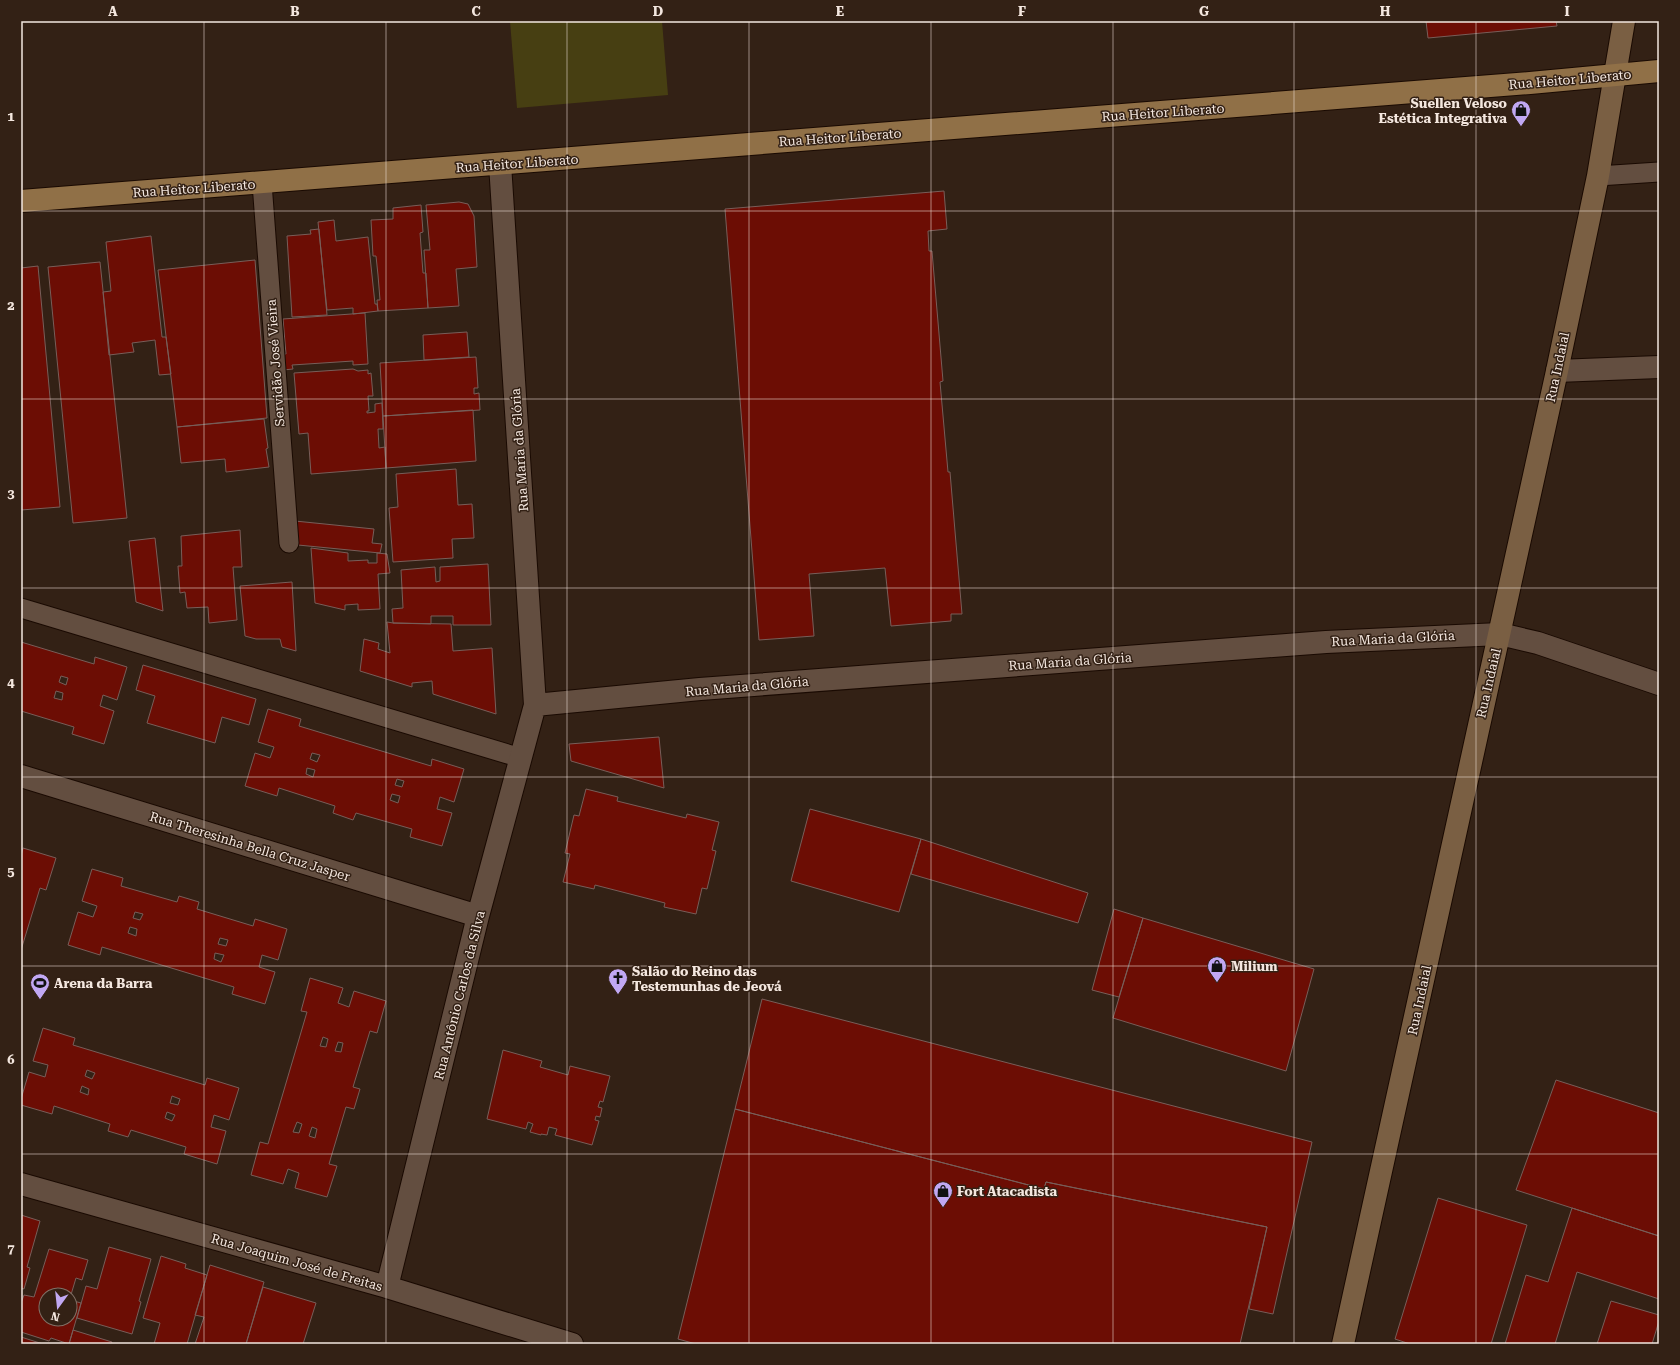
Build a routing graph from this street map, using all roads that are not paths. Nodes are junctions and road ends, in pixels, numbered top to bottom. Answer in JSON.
{"nodes":[{"id":1,"x":1624,"y":21,"type":"edge"},
{"id":2,"x":1659,"y":72,"type":"edge"},
{"id":3,"x":1614,"y":75,"type":"junction"},
{"id":4,"x":500,"y":164,"type":"junction"},
{"id":5,"x":1659,"y":172,"type":"edge"},
{"id":6,"x":1598,"y":176,"type":"junction"},
{"id":7,"x":262,"y":183,"type":"junction"},
{"id":8,"x":21,"y":201,"type":"edge"},
{"id":9,"x":1659,"y":367,"type":"edge"},
{"id":10,"x":1557,"y":371,"type":"junction"},
{"id":11,"x":289,"y":543,"type":"dead end"},
{"id":12,"x":21,"y":608,"type":"edge"},
{"id":13,"x":1500,"y":634,"type":"junction"},
{"id":14,"x":1659,"y":684,"type":"edge"},
{"id":15,"x":535,"y":705,"type":"junction"},
{"id":16,"x":521,"y":758,"type":"junction"},
{"id":17,"x":21,"y":776,"type":"edge"},
{"id":18,"x":478,"y":916,"type":"junction"},
{"id":19,"x":21,"y":1184,"type":"edge"},
{"id":20,"x":387,"y":1287,"type":"junction"},
{"id":21,"x":572,"y":1344,"type":"edge"},
{"id":22,"x":1343,"y":1344,"type":"edge"}],
"edges":[{"from":1,"to":3,"type":"main road","name":"Rua Indaial"},
{"from":2,"to":3,"type":"main road","name":"Rua Heitor Liberato"},
{"from":3,"to":4,"type":"main road","name":"Rua Heitor Liberato"},
{"from":3,"to":6,"type":"main road","name":"Rua Indaial"},
{"from":4,"to":7,"type":"main road","name":"Rua Heitor Liberato"},
{"from":4,"to":15,"type":"street","name":"Rua Maria da Glória"},
{"from":5,"to":6,"type":"lane"},
{"from":6,"to":10,"type":"main road","name":"Rua Indaial"},
{"from":7,"to":8,"type":"main road","name":"Rua Heitor Liberato"},
{"from":7,"to":11,"type":"lane","name":"Servidão José Vieira"},
{"from":9,"to":10,"type":"street"},
{"from":10,"to":13,"type":"main road","name":"Rua Indaial"},
{"from":12,"to":16,"type":"lane"},
{"from":13,"to":14,"type":"street","name":"Rua Maria da Glória"},
{"from":13,"to":15,"type":"street","name":"Rua Maria da Glória"},
{"from":13,"to":22,"type":"main road","name":"Rua Indaial"},
{"from":15,"to":16,"type":"street","name":"Rua Antônio Carlos da Silva"},
{"from":16,"to":18,"type":"street","name":"Rua Antônio Carlos da Silva"},
{"from":17,"to":18,"type":"street","name":"Rua Theresinha Bella Cruz Jasper"},
{"from":18,"to":20,"type":"street","name":"Rua Antônio Carlos da Silva"},
{"from":19,"to":20,"type":"street","name":"Rua Joaquim José de Freitas"},
{"from":20,"to":21,"type":"street","name":"Rua Joaquim José de Freitas"}]}
